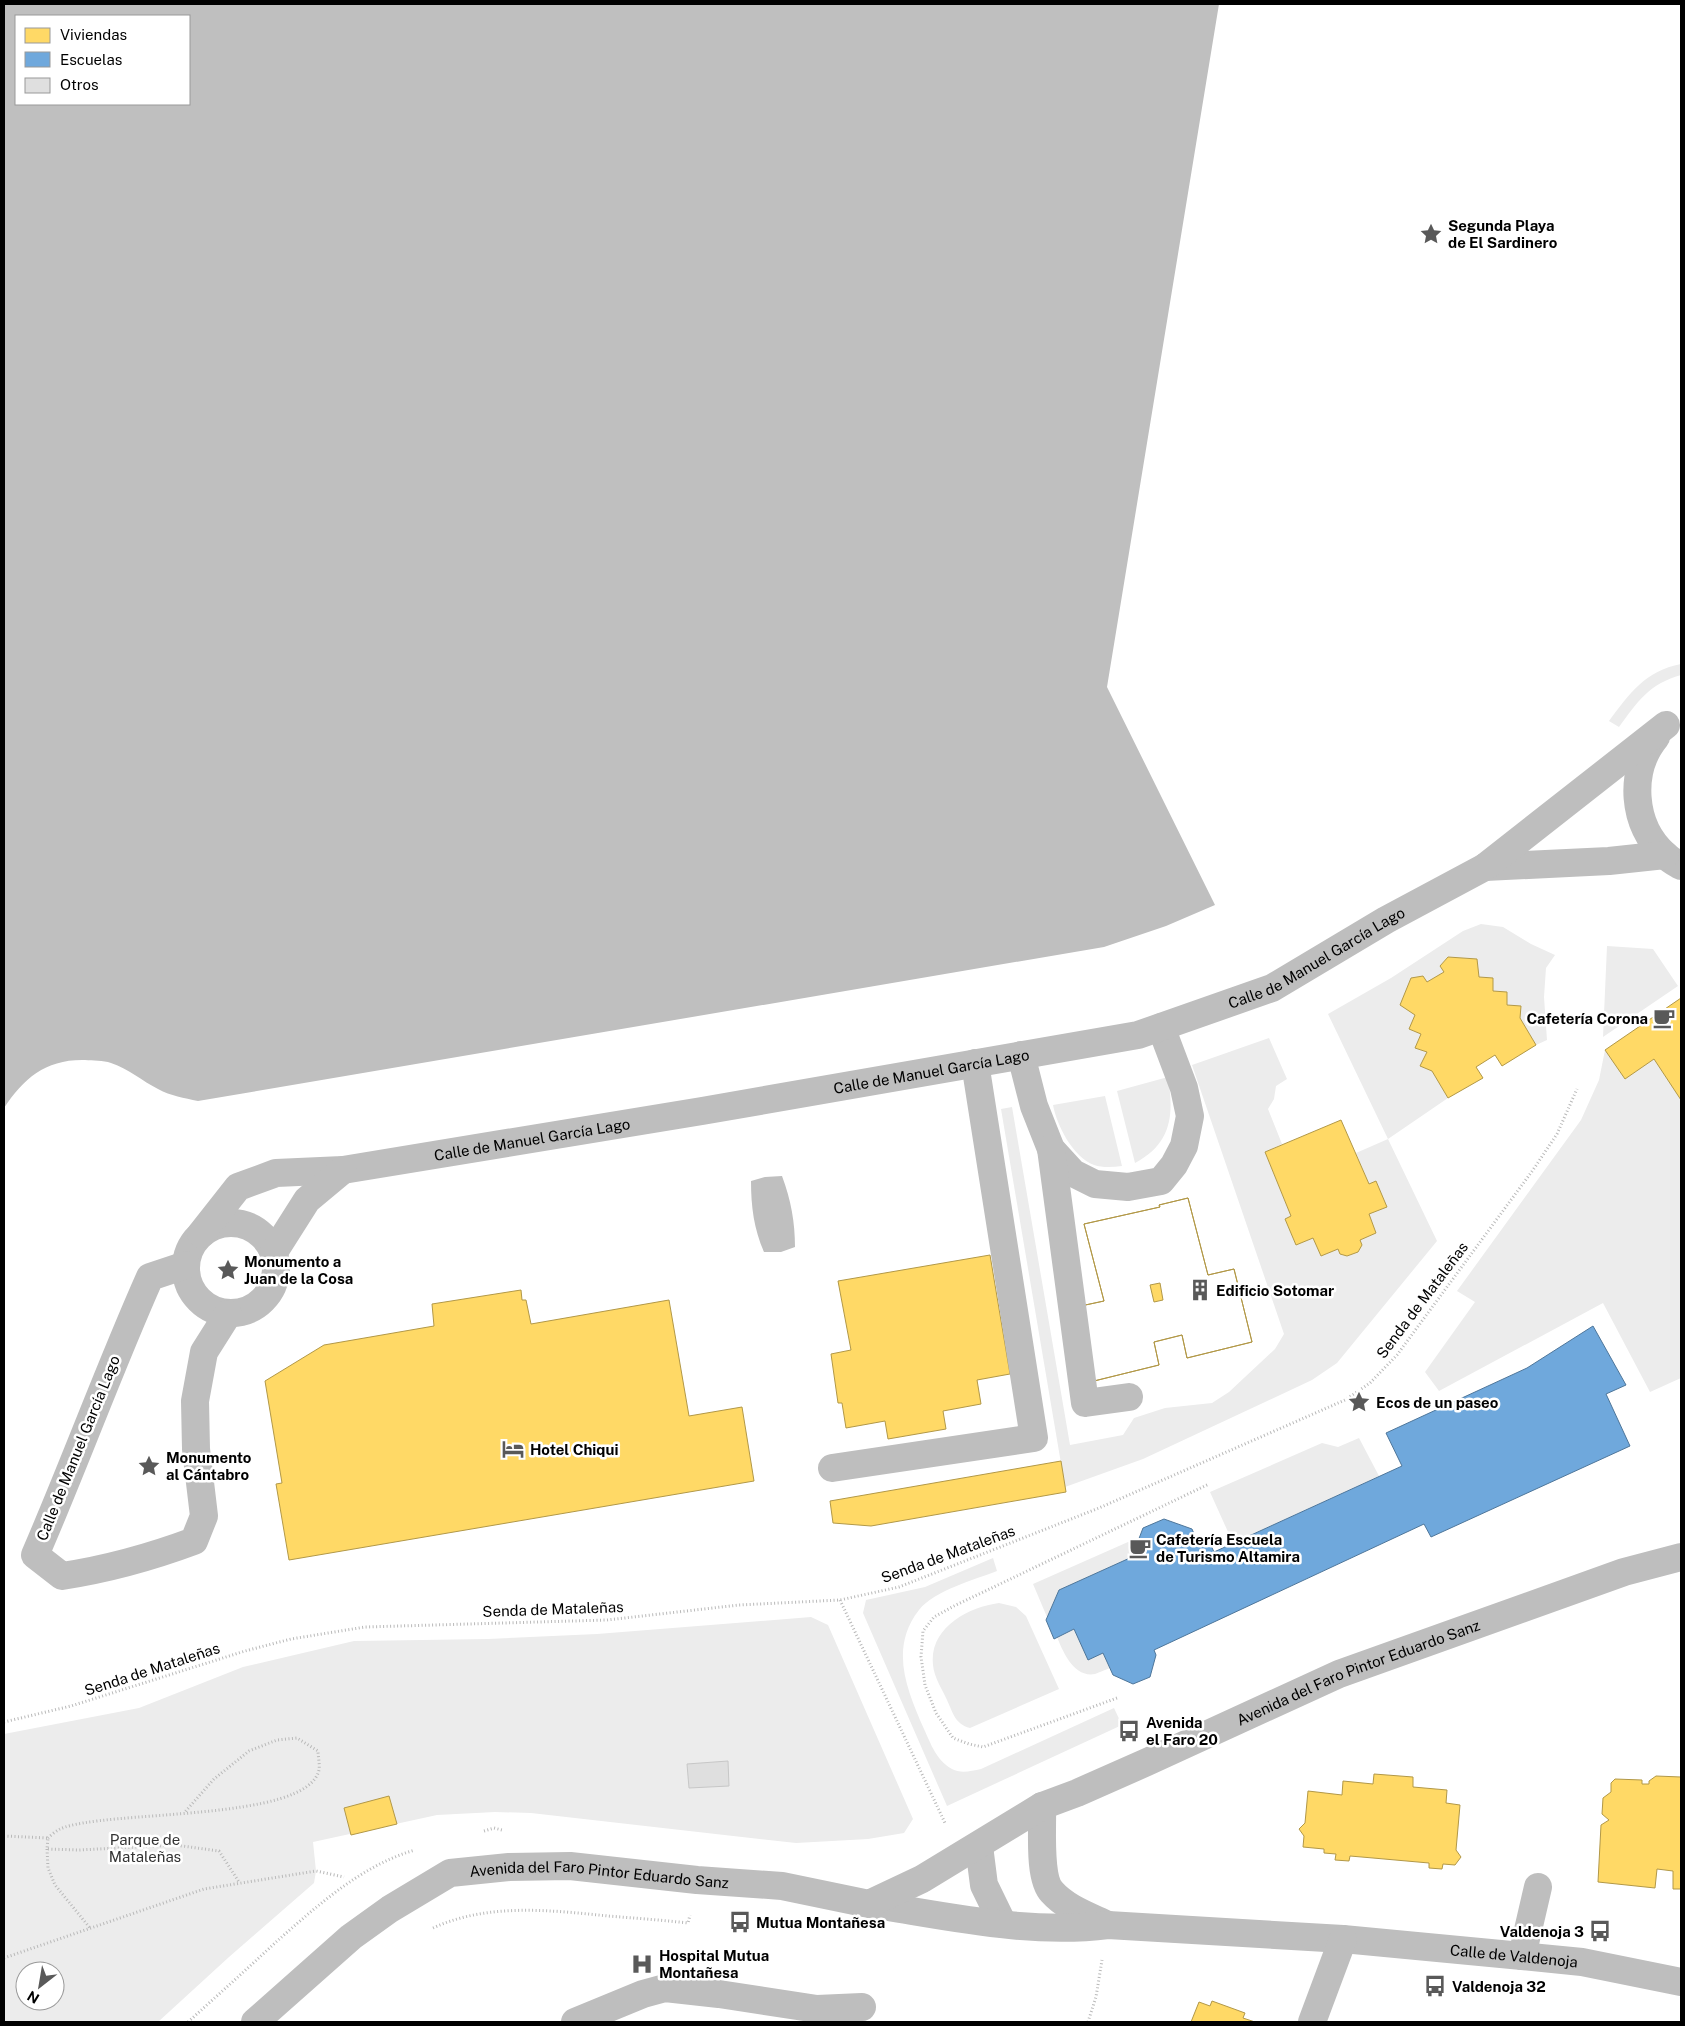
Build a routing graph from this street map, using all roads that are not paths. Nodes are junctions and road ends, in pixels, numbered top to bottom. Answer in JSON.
{"nodes":[{"id":1,"x":1674,"y":720,"type":"edge"},
{"id":2,"x":1673,"y":861,"type":"edge"},
{"id":3,"x":1484,"y":868,"type":"junction"},
{"id":4,"x":1161,"y":1027,"type":"junction"},
{"id":5,"x":1021,"y":1055,"type":"junction"},
{"id":6,"x":975,"y":1063,"type":"junction"},
{"id":7,"x":1051,"y":1149,"type":"junction"},
{"id":8,"x":343,"y":1170,"type":"junction"},
{"id":9,"x":201,"y":1234,"type":"junction"},
{"id":10,"x":274,"y":1252,"type":"junction"},
{"id":11,"x":186,"y":1265,"type":"junction"},
{"id":12,"x":228,"y":1314,"type":"junction"},
{"id":13,"x":1129,"y":1397,"type":"dead end"},
{"id":14,"x":832,"y":1468,"type":"dead end"},
{"id":15,"x":1681,"y":1557,"type":"edge"},
{"id":16,"x":1042,"y":1806,"type":"junction"},
{"id":17,"x":970,"y":1850,"type":"junction"},
{"id":18,"x":1538,"y":1887,"type":"dead end"},
{"id":19,"x":869,"y":1904,"type":"junction"},
{"id":20,"x":1003,"y":1924,"type":"junction"},
{"id":21,"x":1108,"y":1925,"type":"junction"},
{"id":22,"x":1343,"y":1939,"type":"junction"},
{"id":23,"x":1522,"y":1956,"type":"junction"},
{"id":24,"x":1681,"y":1982,"type":"edge"},
{"id":25,"x":862,"y":2007,"type":"dead end"},
{"id":26,"x":255,"y":2022,"type":"edge"},
{"id":27,"x":575,"y":2022,"type":"edge"},
{"id":28,"x":1312,"y":2022,"type":"edge"}],
"edges":[{"from":1,"to":2,"type":"street"},
{"from":1,"to":3,"type":"street","name":"Calle de Manuel García Lago"},
{"from":2,"to":3,"type":"street","name":"Calle de Manuel García Lago"},
{"from":3,"to":4,"type":"street","name":"Calle de Manuel García Lago"},
{"from":4,"to":5,"type":"street","name":"Calle de Manuel García Lago"},
{"from":4,"to":7,"type":"street"},
{"from":5,"to":6,"type":"street","name":"Calle de Manuel García Lago"},
{"from":5,"to":7,"type":"street"},
{"from":6,"to":8,"type":"street","name":"Calle de Manuel García Lago"},
{"from":6,"to":14,"type":"street"},
{"from":7,"to":13,"type":"street"},
{"from":8,"to":9,"type":"street","name":"Calle de Manuel García Lago"},
{"from":8,"to":10,"type":"street"},
{"from":9,"to":10,"type":"street"},
{"from":9,"to":11,"type":"street"},
{"from":10,"to":12,"type":"street"},
{"from":11,"to":12,"type":"street"},
{"from":11,"to":12,"type":"street","name":"Calle de Manuel García Lago"},
{"from":15,"to":16,"type":"street","name":"Avenida del Faro Pintor Eduardo Sanz"},
{"from":16,"to":17,"type":"street","name":"Avenida del Faro Pintor Eduardo Sanz"},
{"from":16,"to":21,"type":"street","name":"Calle de Valdenoja"},
{"from":17,"to":19,"type":"street"},
{"from":17,"to":20,"type":"street"},
{"from":18,"to":23,"type":"street"},
{"from":19,"to":20,"type":"street","name":"Calle de Valdenoja"},
{"from":19,"to":26,"type":"street","name":"Avenida del Faro Pintor Eduardo Sanz"},
{"from":20,"to":21,"type":"street","name":"Calle de Valdenoja"},
{"from":21,"to":22,"type":"street","name":"Calle de Valdenoja"},
{"from":22,"to":23,"type":"street","name":"Calle de Valdenoja"},
{"from":22,"to":28,"type":"street"},
{"from":23,"to":24,"type":"street","name":"Calle de Valdenoja"},
{"from":25,"to":27,"type":"street"}]}
